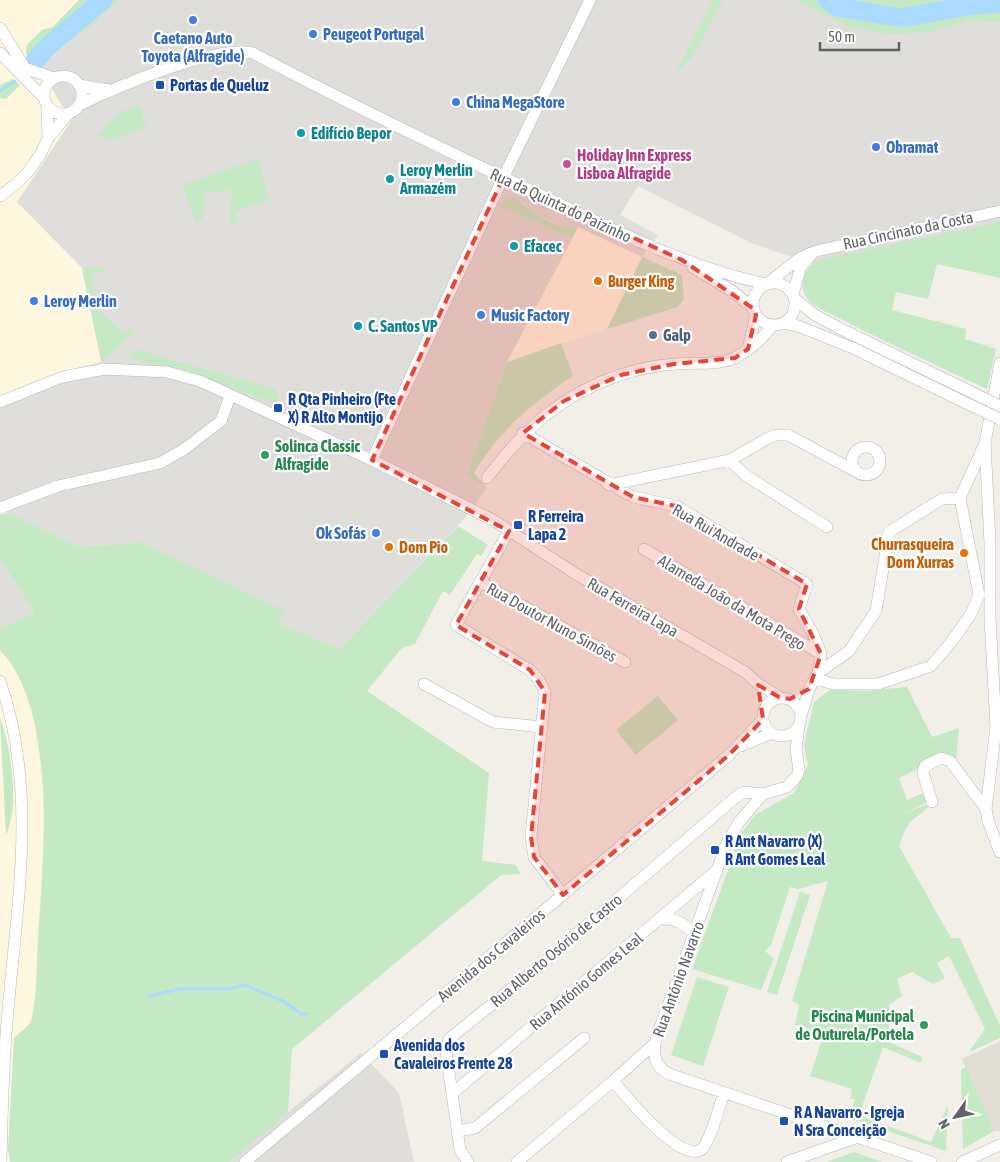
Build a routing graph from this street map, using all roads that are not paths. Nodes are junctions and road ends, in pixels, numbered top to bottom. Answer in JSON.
{"nodes":[{"id":1,"x":590,"y":0,"type":"edge"},
{"id":2,"x":0,"y":28,"type":"edge"},
{"id":3,"x":0,"y":53,"type":"edge"},
{"id":4,"x":54,"y":78,"type":"junction"},
{"id":5,"x":79,"y":85,"type":"junction"},
{"id":6,"x":109,"y":90,"type":"junction"},
{"id":7,"x":45,"y":102,"type":"junction"},
{"id":8,"x":79,"y":105,"type":"junction"},
{"id":9,"x":69,"y":113,"type":"junction"},
{"id":10,"x":48,"y":138,"type":"junction"},
{"id":11,"x":503,"y":178,"type":"junction"},
{"id":12,"x":0,"y":196,"type":"edge"},
{"id":13,"x":1000,"y":211,"type":"edge"},
{"id":14,"x":816,"y":251,"type":"junction"},
{"id":15,"x":682,"y":260,"type":"junction"},
{"id":16,"x":767,"y":284,"type":"junction"},
{"id":17,"x":794,"y":297,"type":"junction"},
{"id":18,"x":755,"y":312,"type":"junction"},
{"id":19,"x":778,"y":324,"type":"junction"},
{"id":20,"x":748,"y":348,"type":"junction"},
{"id":21,"x":1000,"y":363,"type":"edge"},
{"id":22,"x":963,"y":394,"type":"junction"},
{"id":23,"x":230,"y":396,"type":"junction"},
{"id":24,"x":0,"y":402,"type":"edge"},
{"id":25,"x":1000,"y":406,"type":"edge"},
{"id":26,"x":1000,"y":419,"type":"edge"},
{"id":27,"x":523,"y":433,"type":"junction"},
{"id":28,"x":985,"y":443,"type":"junction"},
{"id":29,"x":372,"y":460,"type":"junction"},
{"id":30,"x":730,"y":460,"type":"junction"},
{"id":31,"x":855,"y":471,"type":"dead end"},
{"id":32,"x":487,"y":478,"type":"dead end"},
{"id":33,"x":609,"y":485,"type":"junction"},
{"id":34,"x":960,"y":498,"type":"junction"},
{"id":35,"x":0,"y":508,"type":"edge"},
{"id":36,"x":994,"y":516,"type":"edge"},
{"id":37,"x":827,"y":526,"type":"dead end"},
{"id":38,"x":509,"y":530,"type":"junction"},
{"id":39,"x":644,"y":550,"type":"dead end"},
{"id":40,"x":480,"y":582,"type":"junction"},
{"id":41,"x":971,"y":614,"type":"junction"},
{"id":42,"x":990,"y":618,"type":"junction"},
{"id":43,"x":996,"y":644,"type":"edge"},
{"id":44,"x":821,"y":654,"type":"junction"},
{"id":45,"x":625,"y":662,"type":"dead end"},
{"id":46,"x":816,"y":676,"type":"junction"},
{"id":47,"x":0,"y":682,"type":"edge"},
{"id":48,"x":424,"y":684,"type":"dead end"},
{"id":49,"x":757,"y":684,"type":"junction"},
{"id":50,"x":808,"y":690,"type":"junction"},
{"id":51,"x":785,"y":698,"type":"junction"},
{"id":52,"x":802,"y":713,"type":"junction"},
{"id":53,"x":763,"y":716,"type":"junction"},
{"id":54,"x":800,"y":726,"type":"junction"},
{"id":55,"x":542,"y":727,"type":"junction"},
{"id":56,"x":998,"y":727,"type":"edge"},
{"id":57,"x":772,"y":733,"type":"junction"},
{"id":58,"x":784,"y":736,"type":"junction"},
{"id":59,"x":737,"y":748,"type":"junction"},
{"id":60,"x":796,"y":750,"type":"junction"},
{"id":61,"x":763,"y":794,"type":"junction"},
{"id":62,"x":932,"y":802,"type":"dead end"},
{"id":63,"x":986,"y":809,"type":"junction"},
{"id":64,"x":1000,"y":852,"type":"edge"},
{"id":65,"x":719,"y":869,"type":"junction"},
{"id":66,"x":562,"y":895,"type":"junction"},
{"id":67,"x":661,"y":918,"type":"junction"},
{"id":68,"x":695,"y":935,"type":"junction"},
{"id":69,"x":584,"y":1038,"type":"dead end"},
{"id":70,"x":655,"y":1043,"type":"junction"},
{"id":71,"x":613,"y":1082,"type":"junction"},
{"id":72,"x":453,"y":1093,"type":"junction"},
{"id":73,"x":724,"y":1093,"type":"junction"},
{"id":74,"x":458,"y":1131,"type":"junction"},
{"id":75,"x":856,"y":1138,"type":"junction"},
{"id":76,"x":999,"y":1146,"type":"edge"},
{"id":77,"x":1,"y":1162,"type":"edge"},
{"id":78,"x":244,"y":1162,"type":"edge"},
{"id":79,"x":468,"y":1162,"type":"edge"},
{"id":80,"x":517,"y":1162,"type":"edge"},
{"id":81,"x":787,"y":1162,"type":"edge"},
{"id":82,"x":928,"y":1162,"type":"edge"},
{"id":83,"x":962,"y":1162,"type":"edge"},
{"id":84,"x":978,"y":1162,"type":"edge"}],
"edges":[{"from":1,"to":11,"type":"street"},
{"from":2,"to":4,"type":"street"},
{"from":3,"to":7,"type":"street"},
{"from":4,"to":5,"type":"street"},
{"from":4,"to":7,"type":"street"},
{"from":5,"to":6,"type":"street","name":"Rua da Quinta do Paizinho"},
{"from":5,"to":8,"type":"street"},
{"from":6,"to":8,"type":"street","name":"Rua da Quinta do Paizinho"},
{"from":6,"to":11,"type":"street","name":"Rua da Quinta do Paizinho"},
{"from":7,"to":9,"type":"street"},
{"from":7,"to":10,"type":"street"},
{"from":8,"to":9,"type":"street"},
{"from":9,"to":10,"type":"street"},
{"from":10,"to":12,"type":"street"},
{"from":11,"to":15,"type":"street","name":"Rua da Quinta do Paizinho"},
{"from":11,"to":29,"type":"street"},
{"from":13,"to":14,"type":"street","name":"Rua Cincinato da Costa"},
{"from":14,"to":16,"type":"street","name":"Rua Cincinato da Costa"},
{"from":14,"to":17,"type":"street"},
{"from":15,"to":16,"type":"street","name":"Rua da Quinta do Paizinho"},
{"from":15,"to":18,"type":"street","name":"Rua da Quinta do Paizinho"},
{"from":16,"to":17,"type":"street"},
{"from":16,"to":18,"type":"street"},
{"from":17,"to":19,"type":"street"},
{"from":17,"to":22,"type":"street"},
{"from":18,"to":19,"type":"street"},
{"from":18,"to":20,"type":"street"},
{"from":19,"to":20,"type":"street"},
{"from":19,"to":22,"type":"street"},
{"from":20,"to":27,"type":"street"},
{"from":21,"to":28,"type":"street"},
{"from":22,"to":25,"type":"street","bridge":true},
{"from":22,"to":26,"type":"street","bridge":true},
{"from":23,"to":24,"type":"street","name":"Rua Ferreira Lapa"},
{"from":23,"to":29,"type":"street","name":"Rua Ferreira Lapa"},
{"from":23,"to":35,"type":"street"},
{"from":27,"to":32,"type":"street"},
{"from":27,"to":33,"type":"street","name":"Rua Rui Andrade"},
{"from":28,"to":34,"type":"street"},
{"from":28,"to":36,"type":"street"},
{"from":29,"to":38,"type":"street","name":"Rua Ferreira Lapa"},
{"from":30,"to":31,"type":"street"},
{"from":30,"to":33,"type":"street"},
{"from":30,"to":37,"type":"street"},
{"from":33,"to":44,"type":"street","name":"Rua Rui Andrade"},
{"from":34,"to":41,"type":"street"},
{"from":34,"to":46,"type":"street"},
{"from":36,"to":42,"type":"street"},
{"from":38,"to":40,"type":"street"},
{"from":38,"to":49,"type":"street","name":"Rua Ferreira Lapa"},
{"from":39,"to":44,"type":"street","name":"Alameda João da Mota Prego"},
{"from":40,"to":45,"type":"street","name":"Rua Doutor Nuno Simões"},
{"from":40,"to":55,"type":"street"},
{"from":41,"to":42,"type":"street"},
{"from":41,"to":46,"type":"street"},
{"from":42,"to":43,"type":"street"},
{"from":43,"to":56,"type":"street"},
{"from":44,"to":46,"type":"street"},
{"from":46,"to":50,"type":"street"},
{"from":47,"to":77,"type":"street"},
{"from":48,"to":55,"type":"street"},
{"from":49,"to":51,"type":"street","name":"Rua Ferreira Lapa"},
{"from":49,"to":53,"type":"street"},
{"from":50,"to":51,"type":"street"},
{"from":50,"to":52,"type":"street"},
{"from":51,"to":52,"type":"street"},
{"from":51,"to":53,"type":"street"},
{"from":52,"to":54,"type":"street"},
{"from":53,"to":57,"type":"street"},
{"from":53,"to":59,"type":"street","name":"Avenida dos Cavaleiros"},
{"from":54,"to":58,"type":"street"},
{"from":54,"to":60,"type":"street","name":"Rua António Navarro"},
{"from":55,"to":66,"type":"street"},
{"from":56,"to":63,"type":"street"},
{"from":57,"to":58,"type":"street"},
{"from":57,"to":59,"type":"street","name":"Avenida dos Cavaleiros"},
{"from":58,"to":60,"type":"street"},
{"from":59,"to":66,"type":"street","name":"Avenida dos Cavaleiros"},
{"from":60,"to":61,"type":"street","name":"Rua António Navarro"},
{"from":61,"to":65,"type":"street","name":"Rua António Navarro"},
{"from":61,"to":72,"type":"street","name":"Rua Alberto Osório de Castro"},
{"from":62,"to":63,"type":"street"},
{"from":63,"to":64,"type":"street"},
{"from":65,"to":67,"type":"street","name":"Rua António Gomes Leal"},
{"from":65,"to":68,"type":"street","name":"Rua António Navarro"},
{"from":66,"to":78,"type":"street","name":"Avenida dos Cavaleiros"},
{"from":67,"to":68,"type":"street"},
{"from":67,"to":72,"type":"street","name":"Rua António Gomes Leal"},
{"from":68,"to":70,"type":"street","name":"Rua António Navarro"},
{"from":69,"to":74,"type":"street"},
{"from":70,"to":71,"type":"street"},
{"from":70,"to":73,"type":"street","name":"Rua António Navarro"},
{"from":71,"to":73,"type":"street"},
{"from":71,"to":80,"type":"street"},
{"from":72,"to":74,"type":"street","name":"Rua Alberto Osório de Castro"},
{"from":73,"to":75,"type":"street","name":"Rua António Navarro"},
{"from":74,"to":79,"type":"street","name":"Rua Alberto Osório de Castro"},
{"from":75,"to":81,"type":"street"},
{"from":75,"to":82,"type":"street","name":"Rua António Navarro"},
{"from":76,"to":83,"type":"street"},
{"from":76,"to":84,"type":"street"}]}
